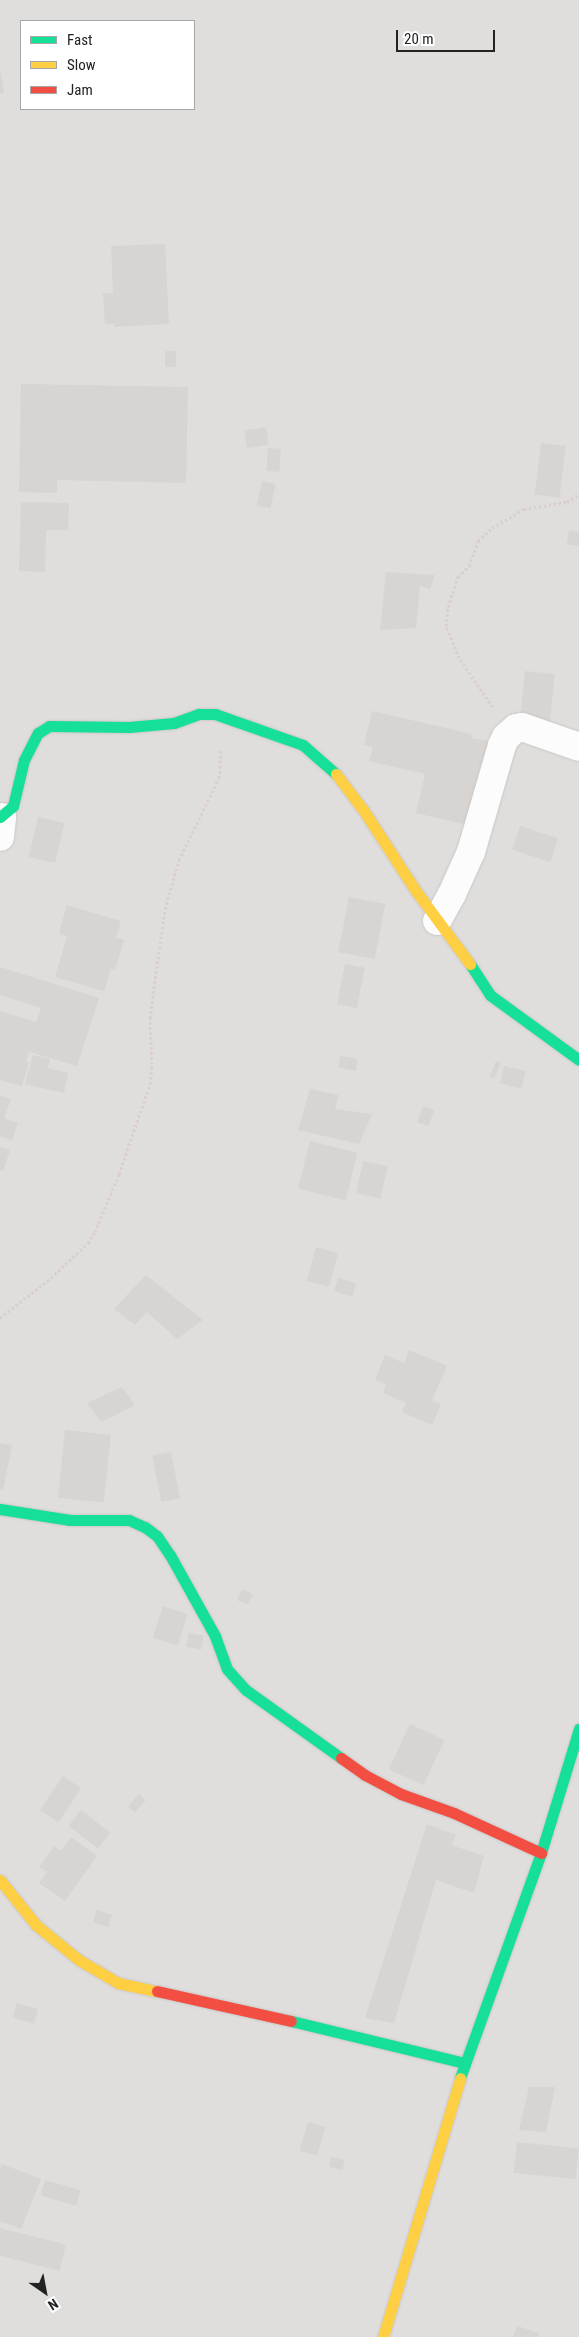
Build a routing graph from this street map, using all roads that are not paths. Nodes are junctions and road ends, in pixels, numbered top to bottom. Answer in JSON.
{"nodes":[{"id":1,"x":579,"y":747,"type":"edge"},
{"id":2,"x":0,"y":824,"type":"edge"},
{"id":3,"x":437,"y":921,"type":"junction"},
{"id":4,"x":579,"y":1060,"type":"edge"},
{"id":5,"x":0,"y":1509,"type":"edge"},
{"id":6,"x":579,"y":1729,"type":"edge"},
{"id":7,"x":541,"y":1853,"type":"junction"},
{"id":8,"x":0,"y":1880,"type":"edge"},
{"id":9,"x":466,"y":2063,"type":"junction"},
{"id":10,"x":384,"y":2337,"type":"edge"}],
"edges":[{"from":1,"to":3,"type":"street"},
{"from":2,"to":3,"type":"street"},
{"from":3,"to":4,"type":"street"},
{"from":5,"to":7,"type":"street"},
{"from":6,"to":7,"type":"street"},
{"from":7,"to":9,"type":"street"},
{"from":8,"to":9,"type":"street"},
{"from":9,"to":10,"type":"street"}]}
